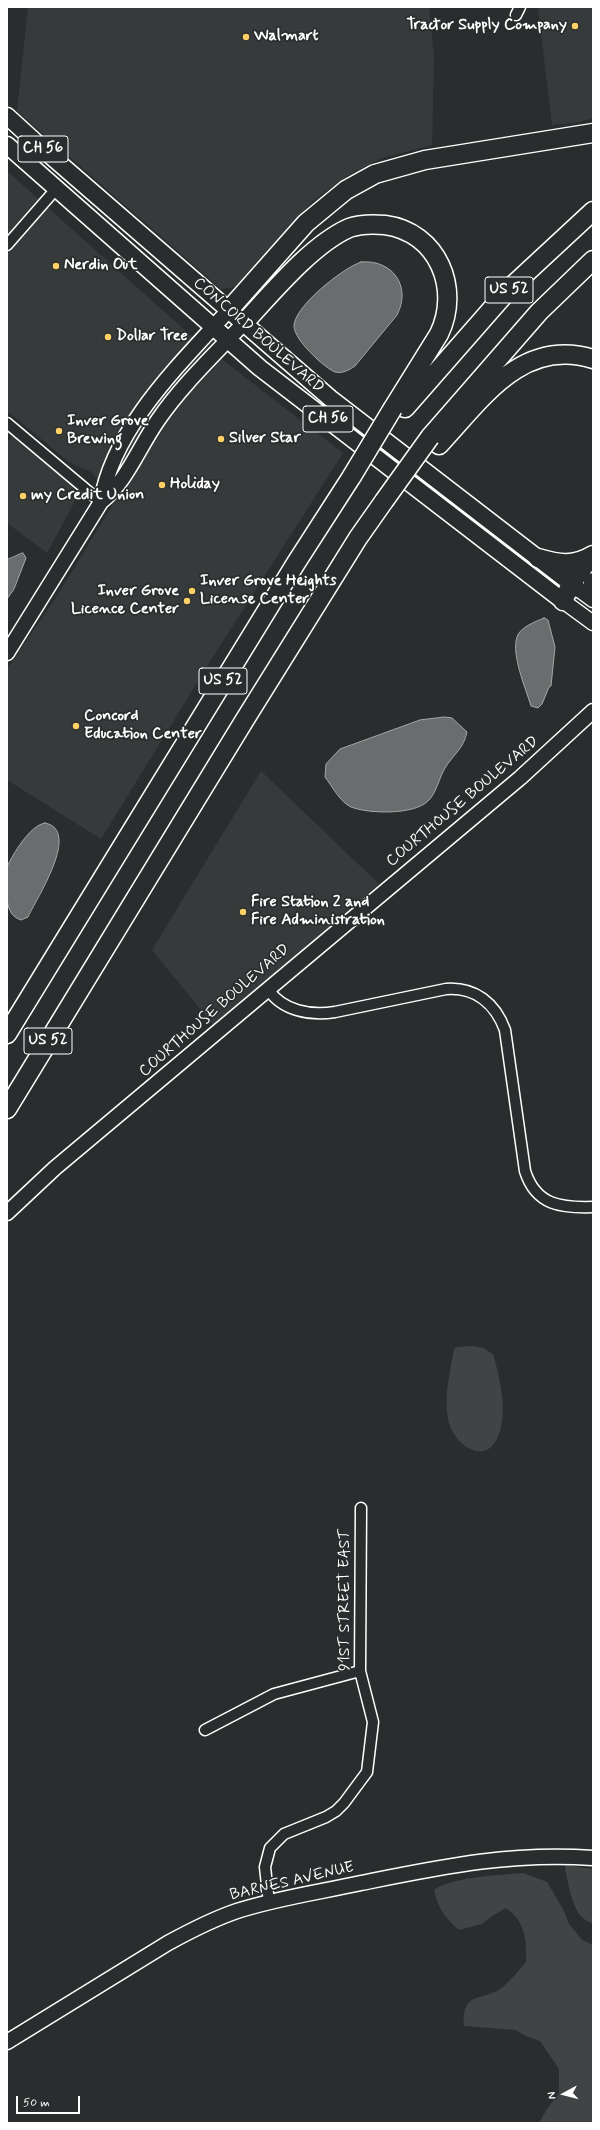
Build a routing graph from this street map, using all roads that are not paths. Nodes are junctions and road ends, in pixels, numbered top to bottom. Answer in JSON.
{"nodes":[{"id":1,"x":7,"y":116,"type":"edge"},
{"id":2,"x":593,"y":133,"type":"edge"},
{"id":3,"x":7,"y":145,"type":"edge"},
{"id":4,"x":56,"y":189,"type":"junction"},
{"id":5,"x":593,"y":211,"type":"edge"},
{"id":6,"x":7,"y":245,"type":"edge"},
{"id":7,"x":593,"y":260,"type":"edge"},
{"id":8,"x":228,"y":311,"type":"junction"},
{"id":9,"x":242,"y":324,"type":"junction"},
{"id":10,"x":213,"y":327,"type":"junction"},
{"id":11,"x":228,"y":340,"type":"junction"},
{"id":12,"x":593,"y":359,"type":"edge"},
{"id":13,"x":397,"y":410,"type":"junction"},
{"id":14,"x":7,"y":423,"type":"edge"},
{"id":15,"x":434,"y":441,"type":"junction"},
{"id":16,"x":101,"y":502,"type":"junction"},
{"id":17,"x":593,"y":555,"type":"edge"},
{"id":18,"x":538,"y":558,"type":"junction"},
{"id":19,"x":593,"y":570,"type":"edge"},
{"id":20,"x":584,"y":585,"type":"edge"},
{"id":21,"x":593,"y":600,"type":"edge"},
{"id":22,"x":563,"y":601,"type":"junction"},
{"id":23,"x":593,"y":623,"type":"edge"},
{"id":24,"x":7,"y":653,"type":"edge"},
{"id":25,"x":593,"y":711,"type":"edge"},
{"id":26,"x":268,"y":989,"type":"junction"},
{"id":27,"x":7,"y":1034,"type":"edge"},
{"id":28,"x":7,"y":1109,"type":"edge"},
{"id":29,"x":593,"y":1207,"type":"edge"},
{"id":30,"x":7,"y":1213,"type":"edge"},
{"id":31,"x":361,"y":1508,"type":"dead end"},
{"id":32,"x":360,"y":1671,"type":"junction"},
{"id":33,"x":205,"y":1730,"type":"dead end"},
{"id":34,"x":593,"y":1858,"type":"edge"},
{"id":35,"x":268,"y":1902,"type":"junction"},
{"id":36,"x":7,"y":2042,"type":"edge"}],
"edges":[{"from":1,"to":8,"type":"main road","name":"CONCORD BOULEVARD","number":"CH 56"},
{"from":2,"to":8,"type":"highway"},
{"from":3,"to":4,"type":"main road","name":"CONCORD BOULEVARD","number":"CH 56"},
{"from":4,"to":6,"type":"street"},
{"from":4,"to":10,"type":"main road","name":"CONCORD BOULEVARD","number":"CH 56"},
{"from":5,"to":13,"type":"highway","number":"US 52"},
{"from":7,"to":15,"type":"highway","number":"US 52"},
{"from":8,"to":9,"type":"main road","name":"CONCORD BOULEVARD","number":"CH 56"},
{"from":8,"to":10,"type":"street"},
{"from":9,"to":11,"type":"street"},
{"from":9,"to":13,"type":"highway"},
{"from":9,"to":18,"type":"main road","name":"CONCORD BOULEVARD","number":"CH 56"},
{"from":10,"to":11,"type":"main road","name":"CONCORD BOULEVARD","number":"CH 56"},
{"from":10,"to":16,"type":"street"},
{"from":11,"to":16,"type":"street"},
{"from":11,"to":22,"type":"main road","name":"CONCORD BOULEVARD","number":"CH 56"},
{"from":12,"to":15,"type":"highway"},
{"from":13,"to":27,"type":"highway","number":"US 52","bridge":true},
{"from":14,"to":16,"type":"street"},
{"from":15,"to":28,"type":"highway","number":"US 52","bridge":true},
{"from":16,"to":24,"type":"street"},
{"from":17,"to":18,"type":"highway"},
{"from":17,"to":20,"type":"highway"},
{"from":18,"to":20,"type":"main road","number":"CH 56"},
{"from":19,"to":20,"type":"highway"},
{"from":20,"to":21,"type":"street"},
{"from":20,"to":22,"type":"highway"},
{"from":22,"to":23,"type":"street"},
{"from":25,"to":26,"type":"street","name":"COURTHOUSE BOULEVARD"},
{"from":26,"to":29,"type":"street"},
{"from":26,"to":30,"type":"street","name":"COURTHOUSE BOULEVARD"},
{"from":31,"to":32,"type":"street","name":"91ST STREET EAST"},
{"from":32,"to":33,"type":"street"},
{"from":32,"to":35,"type":"street","name":"91ST STREET EAST"},
{"from":34,"to":35,"type":"street","name":"BARNES AVENUE"},
{"from":35,"to":36,"type":"street","name":"BARNES AVENUE"}]}
